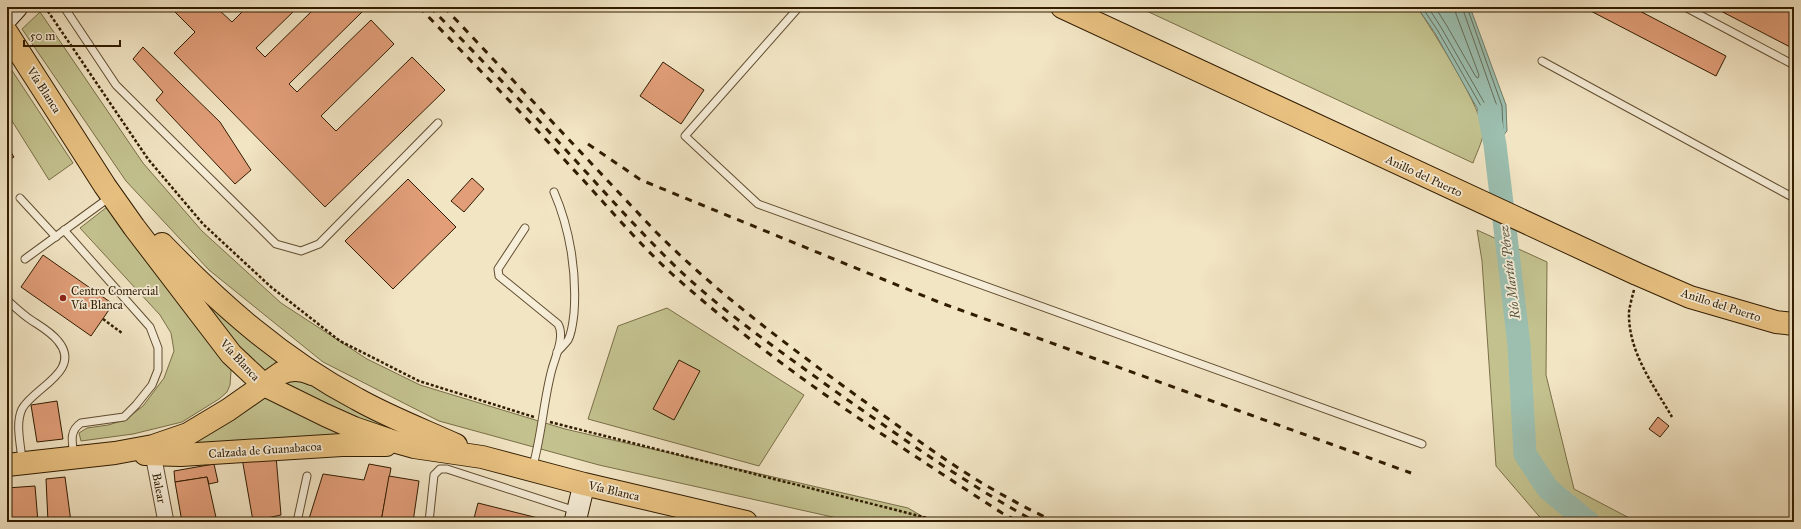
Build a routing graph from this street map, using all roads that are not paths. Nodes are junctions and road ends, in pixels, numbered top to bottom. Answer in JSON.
{"nodes":[{"id":1,"x":17,"y":7,"type":"edge"},
{"id":2,"x":64,"y":7,"type":"edge"},
{"id":3,"x":798,"y":7,"type":"edge"},
{"id":4,"x":1062,"y":7,"type":"edge"},
{"id":5,"x":1685,"y":7,"type":"edge"},
{"id":6,"x":7,"y":18,"type":"edge"},
{"id":7,"x":7,"y":33,"type":"edge"},
{"id":8,"x":1542,"y":61,"type":"dead end"},
{"id":9,"x":1794,"y":65,"type":"edge"},
{"id":10,"x":438,"y":123,"type":"dead end"},
{"id":11,"x":81,"y":146,"type":"junction"},
{"id":12,"x":554,"y":192,"type":"dead end"},
{"id":13,"x":112,"y":196,"type":"junction"},
{"id":14,"x":20,"y":198,"type":"dead end"},
{"id":15,"x":1794,"y":198,"type":"edge"},
{"id":16,"x":524,"y":228,"type":"dead end"},
{"id":17,"x":64,"y":230,"type":"junction"},
{"id":18,"x":56,"y":237,"type":"junction"},
{"id":19,"x":25,"y":259,"type":"dead end"},
{"id":20,"x":7,"y":300,"type":"edge"},
{"id":21,"x":1794,"y":324,"type":"edge"},
{"id":22,"x":557,"y":352,"type":"junction"},
{"id":23,"x":232,"y":354,"type":"junction"},
{"id":24,"x":324,"y":380,"type":"junction"},
{"id":25,"x":264,"y":385,"type":"junction"},
{"id":26,"x":228,"y":410,"type":"junction"},
{"id":27,"x":1422,"y":444,"type":"dead end"},
{"id":28,"x":414,"y":446,"type":"junction"},
{"id":29,"x":116,"y":453,"type":"junction"},
{"id":30,"x":153,"y":454,"type":"junction"},
{"id":31,"x":482,"y":457,"type":"junction"},
{"id":32,"x":74,"y":458,"type":"junction"},
{"id":33,"x":15,"y":464,"type":"edge"},
{"id":34,"x":532,"y":471,"type":"junction"},
{"id":35,"x":307,"y":476,"type":"dead end"},
{"id":36,"x":584,"y":484,"type":"junction"},
{"id":37,"x":577,"y":517,"type":"edge"},
{"id":38,"x":166,"y":522,"type":"edge"},
{"id":39,"x":296,"y":522,"type":"edge"},
{"id":40,"x":429,"y":522,"type":"edge"},
{"id":41,"x":746,"y":522,"type":"edge"}],
"edges":[{"from":1,"to":6,"type":"street"},
{"from":2,"to":10,"type":"lane"},
{"from":3,"to":27,"type":"lane"},
{"from":4,"to":21,"type":"main road","name":"Anillo del Puerto"},
{"from":5,"to":9,"type":"lane"},
{"from":7,"to":11,"type":"main road","name":"Vía Blanca"},
{"from":8,"to":15,"type":"lane"},
{"from":11,"to":13,"type":"main road","name":"Vía Blanca"},
{"from":11,"to":24,"type":"main road","name":"Vía Blanca"},
{"from":12,"to":22,"type":"lane"},
{"from":13,"to":17,"type":"lane"},
{"from":13,"to":23,"type":"main road","name":"Vía Blanca"},
{"from":14,"to":18,"type":"lane"},
{"from":16,"to":22,"type":"lane"},
{"from":17,"to":18,"type":"lane"},
{"from":17,"to":32,"type":"lane"},
{"from":18,"to":19,"type":"lane"},
{"from":20,"to":33,"type":"lane"},
{"from":22,"to":34,"type":"lane"},
{"from":23,"to":25,"type":"main road","name":"Vía Blanca"},
{"from":23,"to":26,"type":"main road"},
{"from":24,"to":25,"type":"main road","name":"Calzada de Guanabacoa"},
{"from":24,"to":31,"type":"main road","name":"Vía Blanca"},
{"from":25,"to":26,"type":"main road","name":"Calzada de Guanabacoa"},
{"from":25,"to":28,"type":"main road","name":"Vía Blanca"},
{"from":26,"to":29,"type":"main road","name":"Calzada de Guanabacoa"},
{"from":28,"to":30,"type":"main road","name":"Calzada de Guanabacoa"},
{"from":28,"to":31,"type":"main road","name":"Vía Blanca"},
{"from":29,"to":30,"type":"main road","name":"Calzada de Guanabacoa"},
{"from":29,"to":32,"type":"main road","name":"Calzada de Guanabacoa"},
{"from":30,"to":38,"type":"street","name":"Balear"},
{"from":31,"to":34,"type":"main road","name":"Vía Blanca"},
{"from":32,"to":33,"type":"main road","name":"Calzada de Guanabacoa"},
{"from":34,"to":36,"type":"main road","name":"Vía Blanca"},
{"from":35,"to":39,"type":"lane"},
{"from":36,"to":37,"type":"street"},
{"from":36,"to":41,"type":"main road","name":"Vía Blanca"},
{"from":37,"to":40,"type":"lane"}]}
